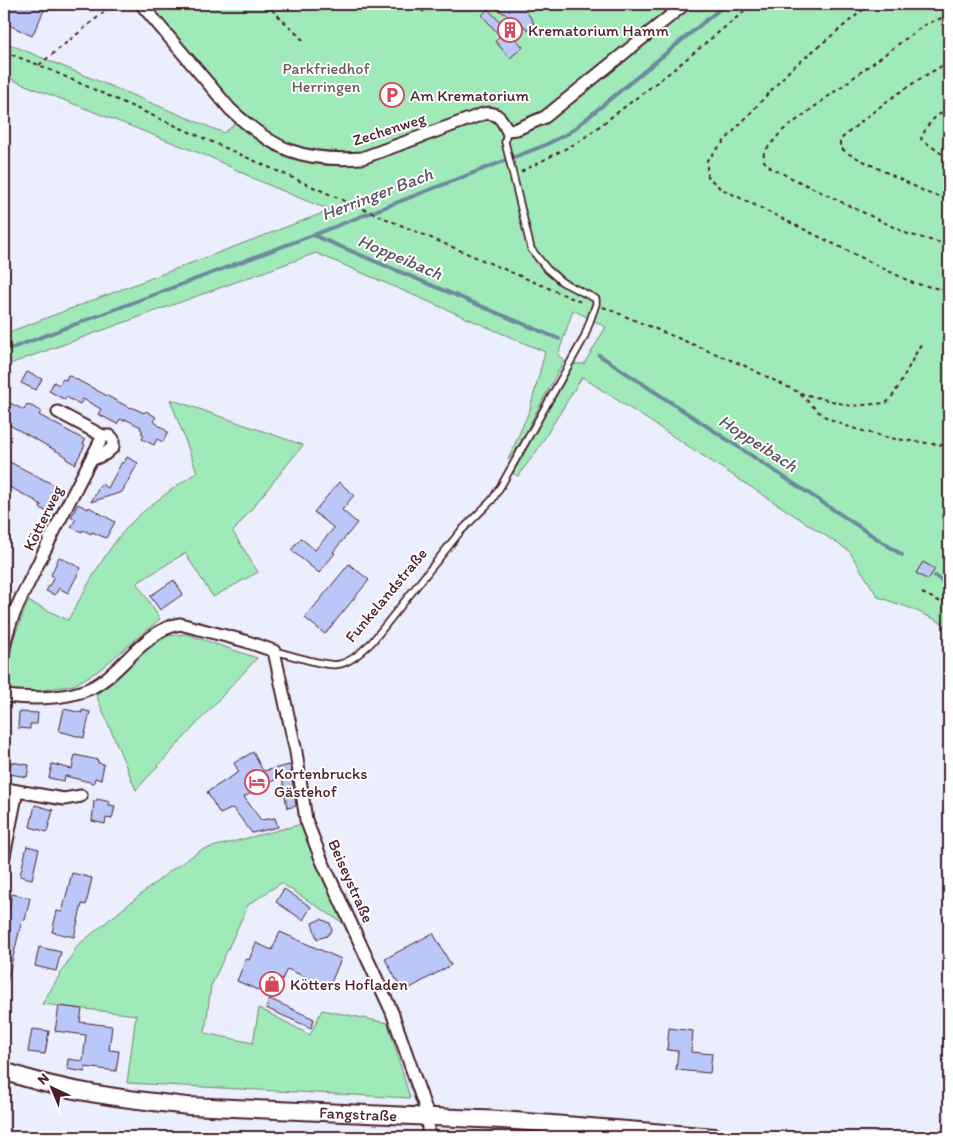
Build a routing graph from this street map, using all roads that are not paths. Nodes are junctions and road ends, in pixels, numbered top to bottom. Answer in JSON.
{"nodes":[{"id":1,"x":141,"y":4,"type":"edge"},
{"id":2,"x":686,"y":4,"type":"edge"},
{"id":3,"x":506,"y":136,"type":"junction"},
{"id":4,"x":58,"y":412,"type":"dead end"},
{"id":5,"x":4,"y":648,"type":"edge"},
{"id":6,"x":274,"y":651,"type":"junction"},
{"id":7,"x":4,"y":696,"type":"edge"},
{"id":8,"x":4,"y":788,"type":"edge"},
{"id":9,"x":17,"y":791,"type":"junction"},
{"id":10,"x":81,"y":796,"type":"dead end"},
{"id":11,"x":4,"y":856,"type":"edge"},
{"id":12,"x":4,"y":1071,"type":"edge"},
{"id":13,"x":428,"y":1116,"type":"junction"},
{"id":14,"x":428,"y":1137,"type":"edge"},
{"id":15,"x":715,"y":1137,"type":"edge"}],
"edges":[{"from":1,"to":3,"type":"street","name":"Zechenweg"},
{"from":2,"to":3,"type":"street"},
{"from":3,"to":6,"type":"lane","name":"Funkelandstraße"},
{"from":4,"to":5,"type":"street","name":"Kötterweg"},
{"from":6,"to":7,"type":"street","name":"Funkelandstraße"},
{"from":6,"to":13,"type":"street","name":"Beiseystraße"},
{"from":8,"to":9,"type":"street"},
{"from":9,"to":10,"type":"street"},
{"from":9,"to":11,"type":"street"},
{"from":12,"to":13,"type":"main road","name":"Fangstraße"},
{"from":13,"to":14,"type":"street","name":"Beiseystraße"},
{"from":13,"to":15,"type":"main road","name":"Fangstraße"}]}
